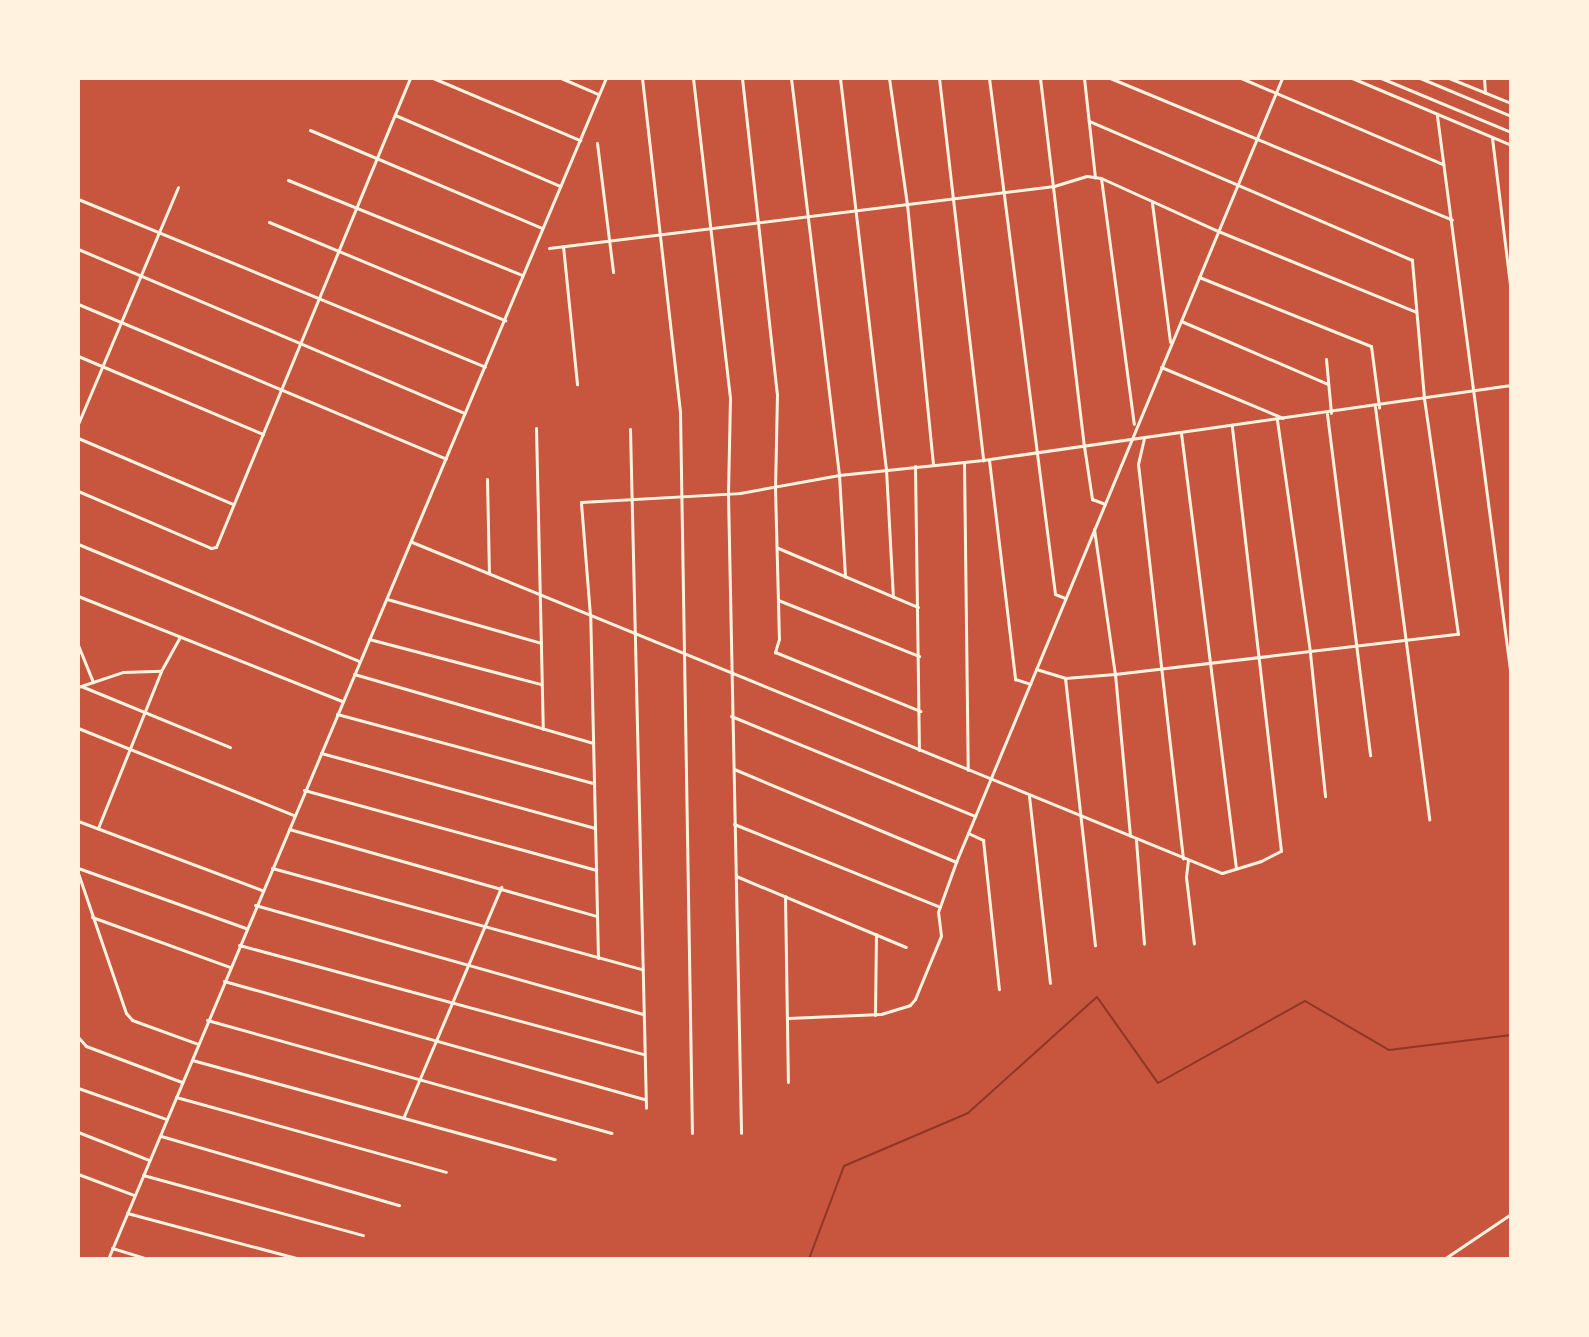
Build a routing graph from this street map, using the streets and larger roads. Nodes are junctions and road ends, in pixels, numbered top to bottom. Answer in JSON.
{"nodes":[{"id":1,"x":410,"y":78,"type":"edge"},
{"id":2,"x":433,"y":78,"type":"edge"},
{"id":3,"x":561,"y":78,"type":"edge"},
{"id":4,"x":606,"y":78,"type":"edge"},
{"id":5,"x":642,"y":78,"type":"edge"},
{"id":6,"x":693,"y":78,"type":"edge"},
{"id":7,"x":742,"y":78,"type":"edge"},
{"id":8,"x":791,"y":78,"type":"edge"},
{"id":9,"x":840,"y":78,"type":"edge"},
{"id":10,"x":889,"y":78,"type":"edge"},
{"id":11,"x":939,"y":78,"type":"edge"},
{"id":12,"x":989,"y":78,"type":"edge"},
{"id":13,"x":1040,"y":78,"type":"edge"},
{"id":14,"x":1084,"y":78,"type":"edge"},
{"id":15,"x":1110,"y":78,"type":"edge"},
{"id":16,"x":1241,"y":78,"type":"edge"},
{"id":17,"x":1282,"y":78,"type":"edge"},
{"id":18,"x":1352,"y":78,"type":"edge"},
{"id":19,"x":1381,"y":78,"type":"edge"},
{"id":20,"x":1420,"y":78,"type":"edge"},
{"id":21,"x":1449,"y":78,"type":"edge"},
{"id":22,"x":1484,"y":78,"type":"edge"},
{"id":23,"x":1276,"y":93,"type":"junction"},
{"id":24,"x":1485,"y":93,"type":"junction"},
{"id":25,"x":599,"y":94,"type":"junction"},
{"id":26,"x":1511,"y":103,"type":"edge"},
{"id":27,"x":395,"y":115,"type":"junction"},
{"id":28,"x":1437,"y":116,"type":"junction"},
{"id":29,"x":1511,"y":116,"type":"edge"},
{"id":30,"x":1089,"y":121,"type":"junction"},
{"id":31,"x":310,"y":130,"type":"dead end"},
{"id":32,"x":1511,"y":132,"type":"edge"},
{"id":33,"x":1492,"y":137,"type":"junction"},
{"id":34,"x":1257,"y":139,"type":"junction"},
{"id":35,"x":580,"y":140,"type":"junction"},
{"id":36,"x":597,"y":143,"type":"dead end"},
{"id":37,"x":1511,"y":145,"type":"edge"},
{"id":38,"x":377,"y":158,"type":"junction"},
{"id":39,"x":1444,"y":164,"type":"junction"},
{"id":40,"x":1095,"y":177,"type":"junction"},
{"id":41,"x":1101,"y":178,"type":"junction"},
{"id":42,"x":288,"y":180,"type":"dead end"},
{"id":43,"x":561,"y":186,"type":"junction"},
{"id":44,"x":1054,"y":186,"type":"junction"},
{"id":45,"x":1237,"y":186,"type":"junction"},
{"id":46,"x":178,"y":187,"type":"dead end"},
{"id":47,"x":1002,"y":192,"type":"junction"},
{"id":48,"x":955,"y":198,"type":"junction"},
{"id":49,"x":78,"y":199,"type":"edge"},
{"id":50,"x":1152,"y":202,"type":"junction"},
{"id":51,"x":907,"y":204,"type":"junction"},
{"id":52,"x":356,"y":207,"type":"junction"},
{"id":53,"x":856,"y":210,"type":"junction"},
{"id":54,"x":810,"y":216,"type":"junction"},
{"id":55,"x":1452,"y":220,"type":"junction"},
{"id":56,"x":269,"y":222,"type":"dead end"},
{"id":57,"x":759,"y":222,"type":"junction"},
{"id":58,"x":543,"y":228,"type":"junction"},
{"id":59,"x":711,"y":228,"type":"junction"},
{"id":60,"x":1218,"y":231,"type":"junction"},
{"id":61,"x":159,"y":232,"type":"junction"},
{"id":62,"x":658,"y":234,"type":"junction"},
{"id":63,"x":610,"y":240,"type":"junction"},
{"id":64,"x":563,"y":246,"type":"junction"},
{"id":65,"x":549,"y":248,"type":"dead end"},
{"id":66,"x":78,"y":249,"type":"edge"},
{"id":67,"x":338,"y":251,"type":"junction"},
{"id":68,"x":613,"y":272,"type":"dead end"},
{"id":69,"x":140,"y":275,"type":"junction"},
{"id":70,"x":524,"y":275,"type":"junction"},
{"id":71,"x":1199,"y":277,"type":"junction"},
{"id":72,"x":1511,"y":293,"type":"edge"},
{"id":73,"x":319,"y":298,"type":"junction"},
{"id":74,"x":78,"y":304,"type":"edge"},
{"id":75,"x":1416,"y":312,"type":"junction"},
{"id":76,"x":505,"y":320,"type":"junction"},
{"id":77,"x":1181,"y":321,"type":"junction"},
{"id":78,"x":121,"y":322,"type":"junction"},
{"id":79,"x":300,"y":343,"type":"junction"},
{"id":80,"x":1170,"y":346,"type":"junction"},
{"id":81,"x":78,"y":356,"type":"edge"},
{"id":82,"x":1326,"y":359,"type":"dead end"},
{"id":83,"x":102,"y":367,"type":"junction"},
{"id":84,"x":485,"y":367,"type":"junction"},
{"id":85,"x":1161,"y":367,"type":"junction"},
{"id":86,"x":577,"y":384,"type":"dead end"},
{"id":87,"x":1328,"y":384,"type":"junction"},
{"id":88,"x":1511,"y":385,"type":"edge"},
{"id":89,"x":281,"y":389,"type":"junction"},
{"id":90,"x":1472,"y":392,"type":"junction"},
{"id":91,"x":1424,"y":398,"type":"junction"},
{"id":92,"x":1377,"y":407,"type":"junction"},
{"id":93,"x":466,"y":413,"type":"junction"},
{"id":94,"x":1329,"y":413,"type":"junction"},
{"id":95,"x":1285,"y":419,"type":"junction"},
{"id":96,"x":1277,"y":420,"type":"junction"},
{"id":97,"x":78,"y":424,"type":"edge"},
{"id":98,"x":1232,"y":425,"type":"junction"},
{"id":99,"x":1134,"y":427,"type":"junction"},
{"id":100,"x":536,"y":428,"type":"dead end"},
{"id":101,"x":630,"y":429,"type":"dead end"},
{"id":102,"x":1181,"y":433,"type":"junction"},
{"id":103,"x":263,"y":434,"type":"junction"},
{"id":104,"x":78,"y":438,"type":"edge"},
{"id":105,"x":1144,"y":438,"type":"junction"},
{"id":106,"x":1131,"y":440,"type":"junction"},
{"id":107,"x":1084,"y":446,"type":"junction"},
{"id":108,"x":1035,"y":453,"type":"junction"},
{"id":109,"x":446,"y":459,"type":"junction"},
{"id":110,"x":989,"y":459,"type":"junction"},
{"id":111,"x":983,"y":460,"type":"junction"},
{"id":112,"x":964,"y":462,"type":"junction"},
{"id":113,"x":933,"y":464,"type":"junction"},
{"id":114,"x":915,"y":466,"type":"junction"},
{"id":115,"x":886,"y":469,"type":"junction"},
{"id":116,"x":839,"y":475,"type":"junction"},
{"id":117,"x":487,"y":479,"type":"dead end"},
{"id":118,"x":775,"y":488,"type":"junction"},
{"id":119,"x":78,"y":491,"type":"edge"},
{"id":120,"x":728,"y":494,"type":"junction"},
{"id":121,"x":681,"y":496,"type":"junction"},
{"id":122,"x":631,"y":499,"type":"junction"},
{"id":123,"x":1105,"y":504,"type":"junction"},
{"id":124,"x":234,"y":505,"type":"junction"},
{"id":125,"x":1094,"y":529,"type":"junction"},
{"id":126,"x":412,"y":542,"type":"junction"},
{"id":127,"x":78,"y":544,"type":"edge"},
{"id":128,"x":776,"y":547,"type":"junction"},
{"id":129,"x":489,"y":573,"type":"junction"},
{"id":130,"x":845,"y":577,"type":"junction"},
{"id":131,"x":540,"y":594,"type":"junction"},
{"id":132,"x":78,"y":596,"type":"edge"},
{"id":133,"x":893,"y":597,"type":"junction"},
{"id":134,"x":1065,"y":598,"type":"junction"},
{"id":135,"x":387,"y":599,"type":"junction"},
{"id":136,"x":778,"y":600,"type":"junction"},
{"id":137,"x":918,"y":607,"type":"junction"},
{"id":138,"x":590,"y":615,"type":"junction"},
{"id":139,"x":635,"y":633,"type":"junction"},
{"id":140,"x":179,"y":636,"type":"junction"},
{"id":141,"x":369,"y":639,"type":"junction"},
{"id":142,"x":1406,"y":642,"type":"junction"},
{"id":143,"x":541,"y":643,"type":"junction"},
{"id":144,"x":78,"y":645,"type":"edge"},
{"id":145,"x":1356,"y":648,"type":"junction"},
{"id":146,"x":685,"y":653,"type":"junction"},
{"id":147,"x":1310,"y":653,"type":"junction"},
{"id":148,"x":919,"y":656,"type":"junction"},
{"id":149,"x":1260,"y":658,"type":"junction"},
{"id":150,"x":360,"y":662,"type":"junction"},
{"id":151,"x":1209,"y":663,"type":"junction"},
{"id":152,"x":1163,"y":668,"type":"junction"},
{"id":153,"x":1036,"y":669,"type":"junction"},
{"id":154,"x":161,"y":671,"type":"junction"},
{"id":155,"x":730,"y":672,"type":"junction"},
{"id":156,"x":354,"y":674,"type":"junction"},
{"id":157,"x":1115,"y":674,"type":"junction"},
{"id":158,"x":1511,"y":677,"type":"edge"},
{"id":159,"x":1065,"y":678,"type":"junction"},
{"id":160,"x":93,"y":682,"type":"junction"},
{"id":161,"x":1030,"y":684,"type":"junction"},
{"id":162,"x":542,"y":685,"type":"junction"},
{"id":163,"x":79,"y":686,"type":"edge"},
{"id":164,"x":342,"y":702,"type":"junction"},
{"id":165,"x":920,"y":711,"type":"junction"},
{"id":166,"x":146,"y":712,"type":"junction"},
{"id":167,"x":337,"y":714,"type":"junction"},
{"id":168,"x":731,"y":716,"type":"junction"},
{"id":169,"x":78,"y":728,"type":"edge"},
{"id":170,"x":543,"y":729,"type":"junction"},
{"id":171,"x":593,"y":743,"type":"junction"},
{"id":172,"x":230,"y":747,"type":"dead end"},
{"id":173,"x":130,"y":749,"type":"junction"},
{"id":174,"x":919,"y":750,"type":"junction"},
{"id":175,"x":320,"y":753,"type":"junction"},
{"id":176,"x":1370,"y":755,"type":"dead end"},
{"id":177,"x":733,"y":768,"type":"junction"},
{"id":178,"x":968,"y":770,"type":"junction"},
{"id":179,"x":990,"y":779,"type":"junction"},
{"id":180,"x":594,"y":784,"type":"junction"},
{"id":181,"x":304,"y":790,"type":"junction"},
{"id":182,"x":1028,"y":794,"type":"junction"},
{"id":183,"x":1325,"y":796,"type":"dead end"},
{"id":184,"x":293,"y":815,"type":"junction"},
{"id":185,"x":1080,"y":815,"type":"junction"},
{"id":186,"x":975,"y":816,"type":"junction"},
{"id":187,"x":1429,"y":819,"type":"dead end"},
{"id":188,"x":78,"y":821,"type":"edge"},
{"id":189,"x":734,"y":824,"type":"junction"},
{"id":190,"x":98,"y":828,"type":"junction"},
{"id":191,"x":287,"y":828,"type":"junction"},
{"id":192,"x":595,"y":828,"type":"junction"},
{"id":193,"x":968,"y":833,"type":"junction"},
{"id":194,"x":1130,"y":835,"type":"junction"},
{"id":195,"x":1136,"y":838,"type":"junction"},
{"id":196,"x":1186,"y":859,"type":"junction"},
{"id":197,"x":956,"y":862,"type":"junction"},
{"id":198,"x":271,"y":868,"type":"junction"},
{"id":199,"x":1236,"y":869,"type":"junction"},
{"id":200,"x":596,"y":870,"type":"junction"},
{"id":201,"x":78,"y":871,"type":"edge"},
{"id":202,"x":735,"y":876,"type":"junction"},
{"id":203,"x":501,"y":887,"type":"junction"},
{"id":204,"x":262,"y":890,"type":"junction"},
{"id":205,"x":785,"y":896,"type":"junction"},
{"id":206,"x":255,"y":905,"type":"junction"},
{"id":207,"x":940,"y":907,"type":"junction"},
{"id":208,"x":597,"y":916,"type":"junction"},
{"id":209,"x":92,"y":917,"type":"junction"},
{"id":210,"x":484,"y":927,"type":"junction"},
{"id":211,"x":246,"y":928,"type":"junction"},
{"id":212,"x":876,"y":933,"type":"junction"},
{"id":213,"x":1144,"y":944,"type":"dead end"},
{"id":214,"x":1194,"y":944,"type":"dead end"},
{"id":215,"x":239,"y":945,"type":"junction"},
{"id":216,"x":1095,"y":945,"type":"dead end"},
{"id":217,"x":906,"y":947,"type":"dead end"},
{"id":218,"x":598,"y":958,"type":"junction"},
{"id":219,"x":469,"y":964,"type":"junction"},
{"id":220,"x":230,"y":967,"type":"junction"},
{"id":221,"x":642,"y":969,"type":"junction"},
{"id":222,"x":224,"y":981,"type":"junction"},
{"id":223,"x":1050,"y":983,"type":"dead end"},
{"id":224,"x":999,"y":989,"type":"dead end"},
{"id":225,"x":452,"y":1003,"type":"junction"},
{"id":226,"x":643,"y":1014,"type":"junction"},
{"id":227,"x":875,"y":1015,"type":"junction"},
{"id":228,"x":788,"y":1018,"type":"junction"},
{"id":229,"x":207,"y":1020,"type":"junction"},
{"id":230,"x":78,"y":1037,"type":"edge"},
{"id":231,"x":436,"y":1041,"type":"junction"},
{"id":232,"x":198,"y":1044,"type":"junction"},
{"id":233,"x":644,"y":1054,"type":"junction"},
{"id":234,"x":191,"y":1059,"type":"junction"},
{"id":235,"x":420,"y":1079,"type":"junction"},
{"id":236,"x":182,"y":1082,"type":"junction"},
{"id":237,"x":788,"y":1082,"type":"dead end"},
{"id":238,"x":78,"y":1088,"type":"edge"},
{"id":239,"x":175,"y":1096,"type":"junction"},
{"id":240,"x":645,"y":1099,"type":"junction"},
{"id":241,"x":646,"y":1108,"type":"dead end"},
{"id":242,"x":404,"y":1117,"type":"junction"},
{"id":243,"x":166,"y":1119,"type":"junction"},
{"id":244,"x":78,"y":1132,"type":"edge"},
{"id":245,"x":611,"y":1133,"type":"dead end"},
{"id":246,"x":692,"y":1133,"type":"dead end"},
{"id":247,"x":741,"y":1133,"type":"dead end"},
{"id":248,"x":159,"y":1136,"type":"junction"},
{"id":249,"x":555,"y":1159,"type":"dead end"},
{"id":250,"x":149,"y":1160,"type":"junction"},
{"id":251,"x":446,"y":1172,"type":"dead end"},
{"id":252,"x":78,"y":1174,"type":"edge"},
{"id":253,"x":143,"y":1175,"type":"junction"},
{"id":254,"x":134,"y":1195,"type":"junction"},
{"id":255,"x":399,"y":1205,"type":"dead end"},
{"id":256,"x":127,"y":1213,"type":"junction"},
{"id":257,"x":1511,"y":1214,"type":"edge"},
{"id":258,"x":363,"y":1235,"type":"dead end"},
{"id":259,"x":112,"y":1248,"type":"junction"},
{"id":260,"x":108,"y":1259,"type":"edge"},
{"id":261,"x":149,"y":1259,"type":"edge"},
{"id":262,"x":300,"y":1259,"type":"edge"},
{"id":263,"x":1444,"y":1259,"type":"edge"}],
"edges":[{"from":1,"to":27,"type":"street"},
{"from":2,"to":35,"type":"street"},
{"from":3,"to":25,"type":"street"},
{"from":4,"to":25,"type":"street"},
{"from":5,"to":62,"type":"street"},
{"from":6,"to":59,"type":"street"},
{"from":7,"to":57,"type":"street"},
{"from":8,"to":54,"type":"street"},
{"from":9,"to":53,"type":"street"},
{"from":10,"to":51,"type":"street"},
{"from":11,"to":48,"type":"street"},
{"from":12,"to":47,"type":"street"},
{"from":13,"to":44,"type":"street"},
{"from":14,"to":30,"type":"street"},
{"from":15,"to":34,"type":"street"},
{"from":16,"to":23,"type":"street"},
{"from":17,"to":23,"type":"street"},
{"from":18,"to":28,"type":"street"},
{"from":19,"to":32,"type":"street"},
{"from":20,"to":29,"type":"street"},
{"from":21,"to":24,"type":"street"},
{"from":22,"to":24,"type":"street"},
{"from":23,"to":34,"type":"street"},
{"from":23,"to":39,"type":"street"},
{"from":24,"to":26,"type":"street"},
{"from":25,"to":35,"type":"street"},
{"from":27,"to":38,"type":"street"},
{"from":27,"to":43,"type":"street"},
{"from":28,"to":33,"type":"street"},
{"from":28,"to":39,"type":"street"},
{"from":30,"to":40,"type":"street"},
{"from":30,"to":45,"type":"street"},
{"from":31,"to":38,"type":"street"},
{"from":33,"to":37,"type":"street"},
{"from":33,"to":72,"type":"street"},
{"from":34,"to":45,"type":"street"},
{"from":34,"to":55,"type":"street"},
{"from":35,"to":43,"type":"street"},
{"from":36,"to":63,"type":"street"},
{"from":38,"to":52,"type":"street"},
{"from":38,"to":58,"type":"street"},
{"from":39,"to":55,"type":"street"},
{"from":40,"to":41,"type":"street"},
{"from":40,"to":44,"type":"street"},
{"from":41,"to":50,"type":"street"},
{"from":41,"to":99,"type":"street"},
{"from":42,"to":52,"type":"street"},
{"from":43,"to":58,"type":"street"},
{"from":44,"to":47,"type":"street"},
{"from":44,"to":107,"type":"street"},
{"from":45,"to":60,"type":"street"},
{"from":45,"to":75,"type":"street"},
{"from":46,"to":61,"type":"street"},
{"from":47,"to":48,"type":"street"},
{"from":47,"to":108,"type":"street"},
{"from":48,"to":51,"type":"street"},
{"from":48,"to":111,"type":"street"},
{"from":49,"to":61,"type":"street"},
{"from":50,"to":60,"type":"street"},
{"from":50,"to":80,"type":"street"},
{"from":51,"to":53,"type":"street"},
{"from":51,"to":113,"type":"street"},
{"from":52,"to":67,"type":"street"},
{"from":52,"to":70,"type":"street"},
{"from":53,"to":54,"type":"street"},
{"from":53,"to":115,"type":"street"},
{"from":54,"to":57,"type":"street"},
{"from":54,"to":116,"type":"street"},
{"from":55,"to":90,"type":"street"},
{"from":56,"to":67,"type":"street"},
{"from":57,"to":59,"type":"street"},
{"from":57,"to":118,"type":"street"},
{"from":58,"to":70,"type":"street"},
{"from":59,"to":62,"type":"street"},
{"from":59,"to":120,"type":"street"},
{"from":60,"to":71,"type":"street"},
{"from":60,"to":75,"type":"street"},
{"from":61,"to":69,"type":"street"},
{"from":61,"to":73,"type":"street"},
{"from":62,"to":63,"type":"street"},
{"from":62,"to":121,"type":"street"},
{"from":63,"to":64,"type":"street"},
{"from":63,"to":68,"type":"street"},
{"from":64,"to":65,"type":"street"},
{"from":64,"to":86,"type":"street"},
{"from":66,"to":69,"type":"street"},
{"from":67,"to":73,"type":"street"},
{"from":67,"to":76,"type":"street"},
{"from":69,"to":78,"type":"street"},
{"from":69,"to":79,"type":"street"},
{"from":70,"to":76,"type":"street"},
{"from":71,"to":77,"type":"street"},
{"from":71,"to":92,"type":"street"},
{"from":73,"to":79,"type":"street"},
{"from":73,"to":84,"type":"street"},
{"from":74,"to":78,"type":"street"},
{"from":75,"to":91,"type":"street"},
{"from":76,"to":84,"type":"street"},
{"from":77,"to":80,"type":"street"},
{"from":77,"to":87,"type":"street"},
{"from":78,"to":83,"type":"street"},
{"from":78,"to":89,"type":"street"},
{"from":79,"to":89,"type":"street"},
{"from":79,"to":93,"type":"street"},
{"from":80,"to":85,"type":"street"},
{"from":81,"to":83,"type":"street"},
{"from":82,"to":87,"type":"street"},
{"from":83,"to":97,"type":"street"},
{"from":83,"to":103,"type":"street"},
{"from":84,"to":93,"type":"street"},
{"from":85,"to":95,"type":"street"},
{"from":85,"to":99,"type":"street"},
{"from":87,"to":94,"type":"street"},
{"from":88,"to":90,"type":"street"},
{"from":89,"to":103,"type":"street"},
{"from":89,"to":109,"type":"street"},
{"from":90,"to":91,"type":"street"},
{"from":90,"to":158,"type":"street"},
{"from":91,"to":92,"type":"street"},
{"from":91,"to":142,"type":"street"},
{"from":92,"to":94,"type":"street"},
{"from":92,"to":142,"type":"street"},
{"from":93,"to":109,"type":"street"},
{"from":94,"to":95,"type":"street"},
{"from":94,"to":145,"type":"street"},
{"from":95,"to":96,"type":"street"},
{"from":96,"to":98,"type":"street"},
{"from":96,"to":147,"type":"street"},
{"from":98,"to":102,"type":"street"},
{"from":98,"to":149,"type":"street"},
{"from":99,"to":106,"type":"street"},
{"from":100,"to":131,"type":"street"},
{"from":101,"to":122,"type":"street"},
{"from":102,"to":105,"type":"street"},
{"from":102,"to":151,"type":"street"},
{"from":103,"to":124,"type":"street"},
{"from":104,"to":124,"type":"street"},
{"from":105,"to":106,"type":"street"},
{"from":105,"to":152,"type":"street"},
{"from":106,"to":107,"type":"street"},
{"from":106,"to":123,"type":"street"},
{"from":107,"to":108,"type":"street"},
{"from":107,"to":123,"type":"street"},
{"from":108,"to":110,"type":"street"},
{"from":108,"to":134,"type":"street"},
{"from":109,"to":126,"type":"street"},
{"from":110,"to":111,"type":"street"},
{"from":110,"to":161,"type":"street"},
{"from":111,"to":112,"type":"street"},
{"from":112,"to":113,"type":"street"},
{"from":112,"to":178,"type":"street"},
{"from":113,"to":114,"type":"street"},
{"from":114,"to":115,"type":"street"},
{"from":114,"to":137,"type":"street"},
{"from":115,"to":116,"type":"street"},
{"from":115,"to":133,"type":"street"},
{"from":116,"to":118,"type":"street"},
{"from":116,"to":130,"type":"street"},
{"from":117,"to":129,"type":"street"},
{"from":118,"to":120,"type":"street"},
{"from":118,"to":128,"type":"street"},
{"from":119,"to":124,"type":"street"},
{"from":120,"to":121,"type":"street"},
{"from":120,"to":155,"type":"street"},
{"from":121,"to":122,"type":"street"},
{"from":121,"to":146,"type":"street"},
{"from":122,"to":138,"type":"street"},
{"from":122,"to":139,"type":"street"},
{"from":123,"to":125,"type":"street"},
{"from":125,"to":134,"type":"street"},
{"from":125,"to":157,"type":"street"},
{"from":126,"to":129,"type":"street"},
{"from":126,"to":135,"type":"street"},
{"from":127,"to":150,"type":"street"},
{"from":128,"to":130,"type":"street"},
{"from":128,"to":136,"type":"street"},
{"from":129,"to":131,"type":"street"},
{"from":130,"to":133,"type":"street"},
{"from":131,"to":138,"type":"street"},
{"from":131,"to":143,"type":"street"},
{"from":132,"to":140,"type":"street"},
{"from":133,"to":137,"type":"street"},
{"from":134,"to":153,"type":"street"},
{"from":135,"to":141,"type":"street"},
{"from":135,"to":143,"type":"street"},
{"from":136,"to":148,"type":"street"},
{"from":136,"to":165,"type":"street"},
{"from":137,"to":148,"type":"street"},
{"from":138,"to":139,"type":"street"},
{"from":138,"to":171,"type":"street"},
{"from":139,"to":146,"type":"street"},
{"from":139,"to":221,"type":"street"},
{"from":140,"to":154,"type":"street"},
{"from":140,"to":164,"type":"street"},
{"from":141,"to":150,"type":"street"},
{"from":141,"to":162,"type":"street"},
{"from":142,"to":145,"type":"street"},
{"from":142,"to":187,"type":"street"},
{"from":143,"to":162,"type":"street"},
{"from":144,"to":160,"type":"street"},
{"from":145,"to":147,"type":"street"},
{"from":145,"to":176,"type":"street"},
{"from":146,"to":155,"type":"street"},
{"from":146,"to":246,"type":"street"},
{"from":147,"to":149,"type":"street"},
{"from":147,"to":183,"type":"street"},
{"from":148,"to":165,"type":"street"},
{"from":149,"to":151,"type":"street"},
{"from":149,"to":199,"type":"street"},
{"from":150,"to":156,"type":"street"},
{"from":151,"to":152,"type":"street"},
{"from":151,"to":199,"type":"street"},
{"from":152,"to":157,"type":"street"},
{"from":152,"to":196,"type":"street"},
{"from":153,"to":159,"type":"street"},
{"from":153,"to":161,"type":"street"},
{"from":154,"to":160,"type":"street"},
{"from":154,"to":166,"type":"street"},
{"from":155,"to":168,"type":"street"},
{"from":155,"to":174,"type":"street"},
{"from":156,"to":164,"type":"street"},
{"from":156,"to":170,"type":"street"},
{"from":157,"to":159,"type":"street"},
{"from":157,"to":194,"type":"street"},
{"from":159,"to":185,"type":"street"},
{"from":160,"to":163,"type":"street"},
{"from":161,"to":179,"type":"street"},
{"from":162,"to":170,"type":"street"},
{"from":163,"to":166,"type":"street"},
{"from":164,"to":167,"type":"street"},
{"from":165,"to":174,"type":"street"},
{"from":166,"to":172,"type":"street"},
{"from":166,"to":173,"type":"street"},
{"from":167,"to":175,"type":"street"},
{"from":167,"to":180,"type":"street"},
{"from":168,"to":177,"type":"street"},
{"from":168,"to":186,"type":"street"},
{"from":169,"to":173,"type":"street"},
{"from":170,"to":171,"type":"street"},
{"from":171,"to":180,"type":"street"},
{"from":173,"to":184,"type":"street"},
{"from":173,"to":190,"type":"street"},
{"from":174,"to":178,"type":"street"},
{"from":175,"to":181,"type":"street"},
{"from":175,"to":192,"type":"street"},
{"from":177,"to":189,"type":"street"},
{"from":177,"to":197,"type":"street"},
{"from":178,"to":179,"type":"street"},
{"from":179,"to":182,"type":"street"},
{"from":179,"to":186,"type":"street"},
{"from":180,"to":192,"type":"street"},
{"from":181,"to":184,"type":"street"},
{"from":181,"to":200,"type":"street"},
{"from":182,"to":185,"type":"street"},
{"from":182,"to":223,"type":"street"},
{"from":184,"to":191,"type":"street"},
{"from":185,"to":194,"type":"street"},
{"from":185,"to":216,"type":"street"},
{"from":186,"to":193,"type":"street"},
{"from":188,"to":190,"type":"street"},
{"from":189,"to":202,"type":"street"},
{"from":189,"to":207,"type":"street"},
{"from":190,"to":204,"type":"street"},
{"from":191,"to":198,"type":"street"},
{"from":191,"to":203,"type":"street"},
{"from":192,"to":200,"type":"street"},
{"from":193,"to":197,"type":"street"},
{"from":193,"to":224,"type":"street"},
{"from":194,"to":195,"type":"street"},
{"from":195,"to":196,"type":"street"},
{"from":195,"to":213,"type":"street"},
{"from":196,"to":199,"type":"street"},
{"from":196,"to":214,"type":"street"},
{"from":197,"to":207,"type":"street"},
{"from":198,"to":204,"type":"street"},
{"from":198,"to":210,"type":"street"},
{"from":200,"to":208,"type":"street"},
{"from":201,"to":209,"type":"street"},
{"from":201,"to":211,"type":"street"},
{"from":202,"to":205,"type":"street"},
{"from":202,"to":247,"type":"street"},
{"from":203,"to":208,"type":"street"},
{"from":203,"to":210,"type":"street"},
{"from":204,"to":206,"type":"street"},
{"from":205,"to":212,"type":"street"},
{"from":205,"to":228,"type":"street"},
{"from":206,"to":211,"type":"street"},
{"from":206,"to":219,"type":"street"},
{"from":207,"to":227,"type":"street"},
{"from":208,"to":218,"type":"street"},
{"from":209,"to":220,"type":"street"},
{"from":209,"to":232,"type":"street"},
{"from":210,"to":218,"type":"street"},
{"from":210,"to":219,"type":"street"},
{"from":211,"to":215,"type":"street"},
{"from":212,"to":217,"type":"street"},
{"from":212,"to":227,"type":"street"},
{"from":215,"to":220,"type":"street"},
{"from":215,"to":225,"type":"street"},
{"from":218,"to":221,"type":"street"},
{"from":219,"to":225,"type":"street"},
{"from":219,"to":226,"type":"street"},
{"from":220,"to":222,"type":"street"},
{"from":221,"to":226,"type":"street"},
{"from":222,"to":229,"type":"street"},
{"from":222,"to":231,"type":"street"},
{"from":225,"to":231,"type":"street"},
{"from":225,"to":233,"type":"street"},
{"from":226,"to":233,"type":"street"},
{"from":227,"to":228,"type":"street"},
{"from":228,"to":237,"type":"street"},
{"from":229,"to":232,"type":"street"},
{"from":229,"to":235,"type":"street"},
{"from":230,"to":236,"type":"street"},
{"from":231,"to":235,"type":"street"},
{"from":231,"to":240,"type":"street"},
{"from":232,"to":234,"type":"street"},
{"from":233,"to":240,"type":"street"},
{"from":234,"to":236,"type":"street"},
{"from":234,"to":242,"type":"street"},
{"from":235,"to":242,"type":"street"},
{"from":235,"to":245,"type":"street"},
{"from":236,"to":239,"type":"street"},
{"from":238,"to":243,"type":"street"},
{"from":239,"to":243,"type":"street"},
{"from":239,"to":251,"type":"street"},
{"from":240,"to":241,"type":"street"},
{"from":242,"to":249,"type":"street"},
{"from":243,"to":248,"type":"street"},
{"from":244,"to":250,"type":"street"},
{"from":248,"to":250,"type":"street"},
{"from":248,"to":255,"type":"street"},
{"from":250,"to":253,"type":"street"},
{"from":252,"to":254,"type":"street"},
{"from":253,"to":254,"type":"street"},
{"from":253,"to":258,"type":"street"},
{"from":254,"to":256,"type":"street"},
{"from":256,"to":259,"type":"street"},
{"from":256,"to":262,"type":"street"},
{"from":257,"to":263,"type":"street"},
{"from":259,"to":260,"type":"street"},
{"from":259,"to":261,"type":"street"}]}
